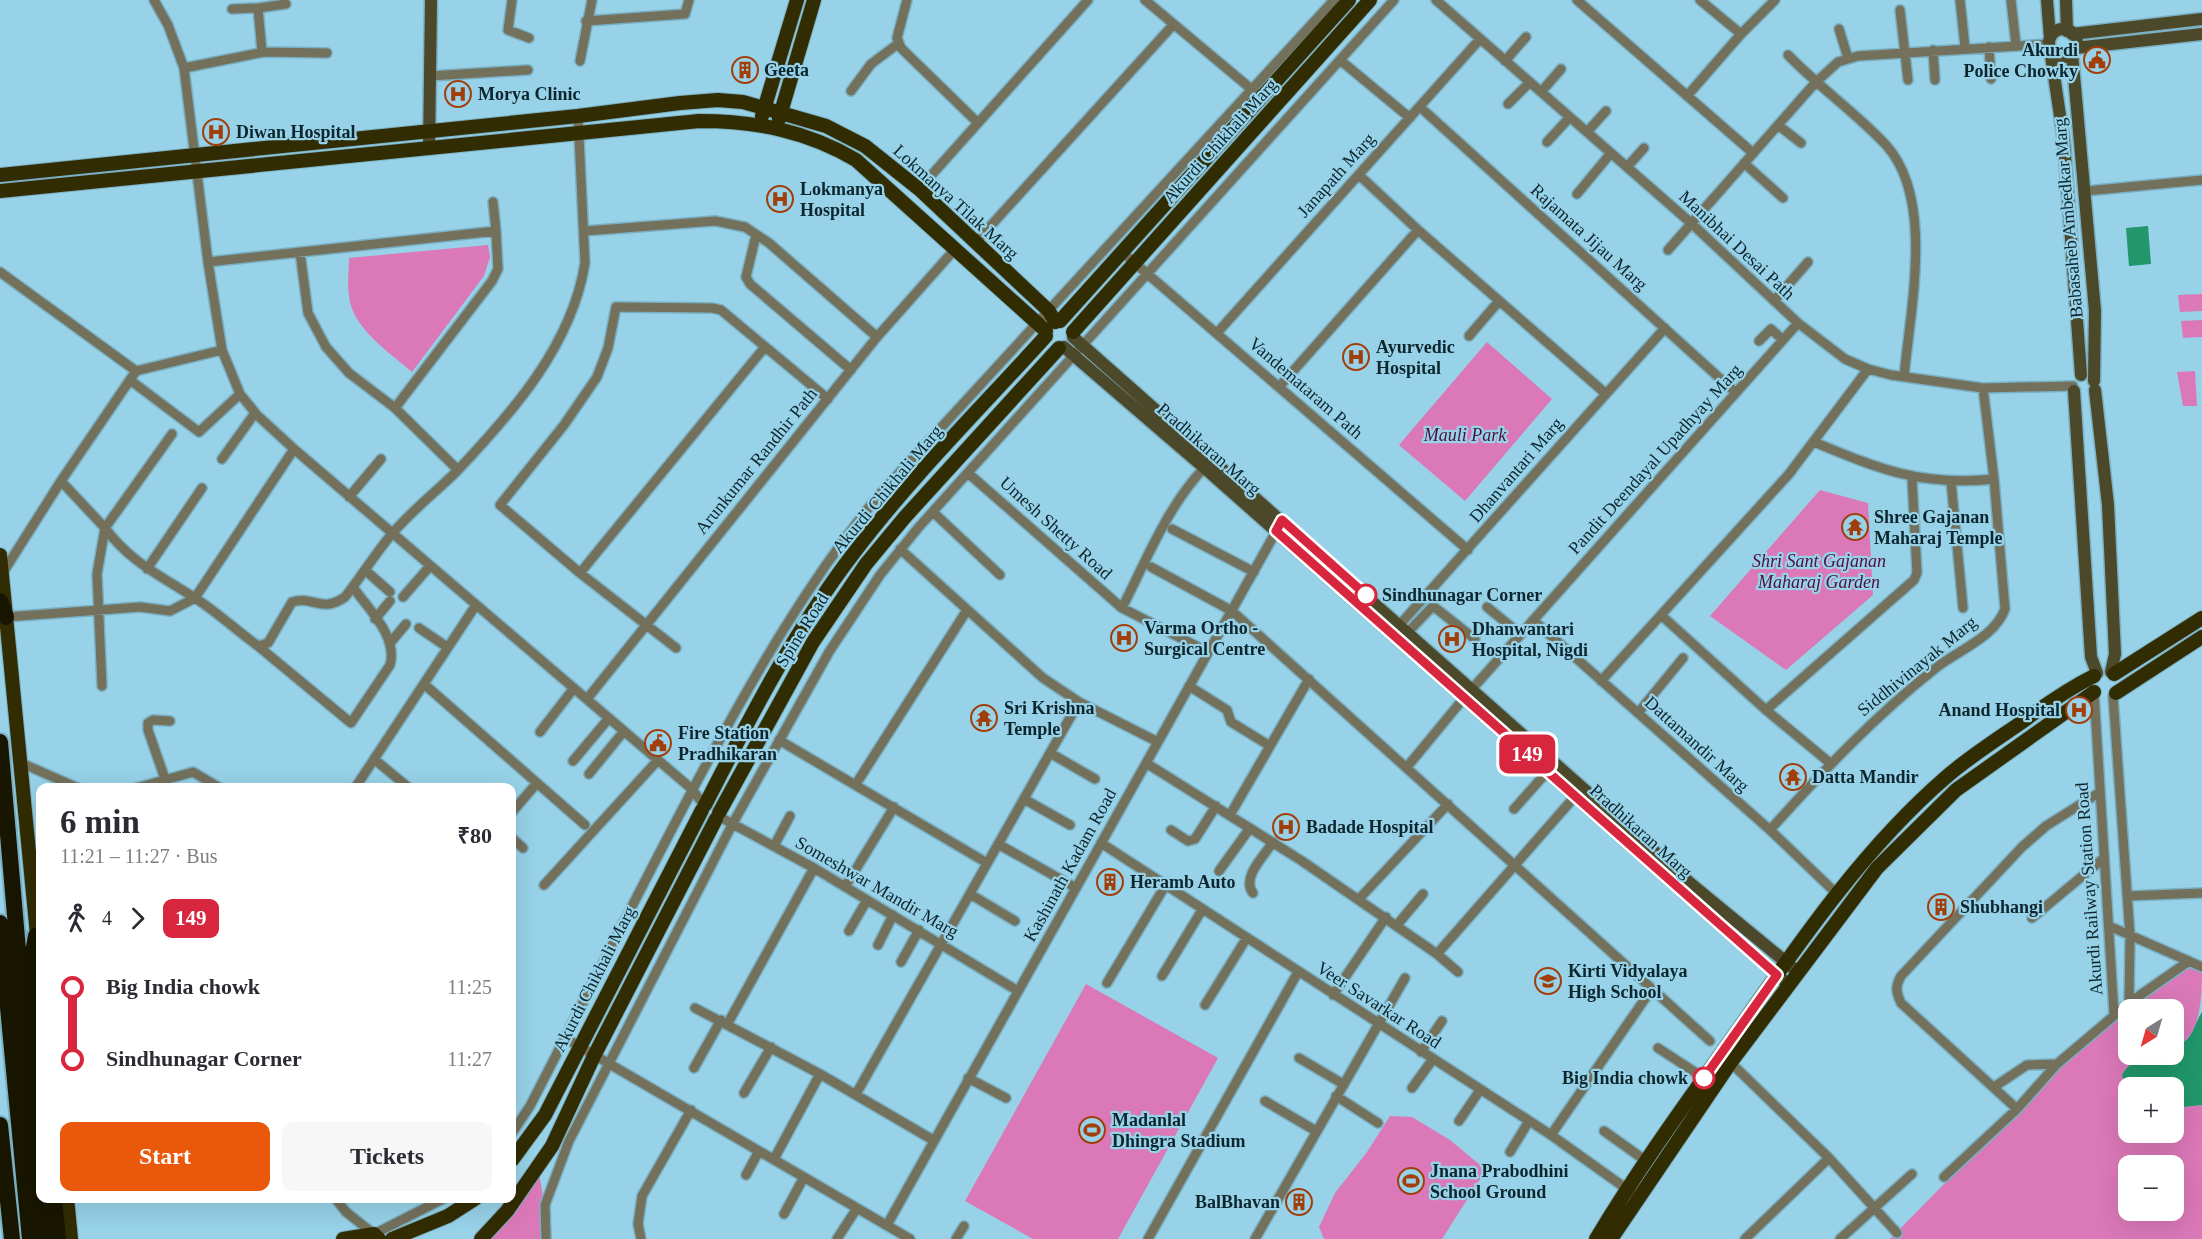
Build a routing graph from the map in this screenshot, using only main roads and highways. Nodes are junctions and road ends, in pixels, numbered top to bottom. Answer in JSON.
{"nodes":[{"id":1,"x":797,"y":0,"type":"edge"},
{"id":2,"x":814,"y":0,"type":"edge"},
{"id":3,"x":1349,"y":0,"type":"edge"},
{"id":4,"x":1370,"y":0,"type":"edge"},
{"id":5,"x":765,"y":108,"type":"junction"},
{"id":6,"x":781,"y":112,"type":"junction"},
{"id":7,"x":760,"y":124,"type":"junction"},
{"id":8,"x":776,"y":127,"type":"junction"},
{"id":9,"x":88,"y":166,"type":"junction"},
{"id":10,"x":0,"y":175,"type":"edge"},
{"id":11,"x":90,"y":180,"type":"junction"},
{"id":12,"x":0,"y":191,"type":"edge"},
{"id":13,"x":1049,"y":324,"type":"junction"},
{"id":14,"x":1071,"y":344,"type":"junction"},
{"id":15,"x":0,"y":555,"type":"edge"},
{"id":16,"x":3,"y":609,"type":"edge"},
{"id":17,"x":2202,"y":618,"type":"edge"},
{"id":18,"x":2202,"y":637,"type":"edge"},
{"id":19,"x":2104,"y":674,"type":"junction"},
{"id":20,"x":2094,"y":692,"type":"junction"},
{"id":21,"x":2114,"y":694,"type":"junction"},
{"id":22,"x":0,"y":742,"type":"edge"},
{"id":23,"x":704,"y":807,"type":"junction"},
{"id":24,"x":717,"y":816,"type":"junction"},
{"id":25,"x":0,"y":923,"type":"edge"},
{"id":26,"x":36,"y":936,"type":"joint"},
{"id":27,"x":36,"y":964,"type":"edge"},
{"id":28,"x":1726,"y":1058,"type":"junction"},
{"id":29,"x":0,"y":1125,"type":"edge"},
{"id":30,"x":516,"y":1155,"type":"edge"},
{"id":31,"x":36,"y":1158,"type":"edge"},
{"id":32,"x":516,"y":1197,"type":"edge"},
{"id":33,"x":40,"y":1203,"type":"edge"},
{"id":34,"x":54,"y":1203,"type":"edge"},
{"id":35,"x":67,"y":1203,"type":"edge"},
{"id":36,"x":468,"y":1203,"type":"edge"},
{"id":37,"x":512,"y":1203,"type":"edge"},
{"id":38,"x":376,"y":1236,"type":"edge"},
{"id":39,"x":12,"y":1239,"type":"edge"},
{"id":40,"x":30,"y":1239,"type":"edge"},
{"id":41,"x":43,"y":1239,"type":"edge"},
{"id":42,"x":58,"y":1239,"type":"edge"},
{"id":43,"x":71,"y":1239,"type":"edge"},
{"id":44,"x":343,"y":1239,"type":"edge"},
{"id":45,"x":392,"y":1239,"type":"edge"},
{"id":46,"x":481,"y":1239,"type":"edge"},
{"id":47,"x":1596,"y":1239,"type":"edge"},
{"id":48,"x":1611,"y":1239,"type":"edge"}],
"edges":[{"from":1,"to":5,"type":"main road"},
{"from":2,"to":6,"type":"main road"},
{"from":3,"to":13,"type":"main road","name":"Akurdi Chikhali Marg"},
{"from":4,"to":14,"type":"main road","name":"Akurdi Chikhali Marg"},
{"from":5,"to":6,"type":"main road","name":"Lokmanya Tilak Marg"},
{"from":5,"to":7,"type":"main road"},
{"from":5,"to":9,"type":"main road","name":"Lokmanya Tilak Marg"},
{"from":6,"to":8,"type":"main road"},
{"from":6,"to":13,"type":"main road","name":"Lokmanya Tilak Marg"},
{"from":7,"to":8,"type":"main road","name":"Lokmanya Tilak Marg"},
{"from":7,"to":11,"type":"main road","name":"Lokmanya Tilak Marg"},
{"from":8,"to":13,"type":"main road","name":"Lokmanya Tilak Marg"},
{"from":9,"to":10,"type":"main road","name":"Lokmanya Tilak Marg"},
{"from":9,"to":11,"type":"main road"},
{"from":11,"to":12,"type":"main road","name":"Lokmanya Tilak Marg"},
{"from":13,"to":14,"type":"main road"},
{"from":13,"to":14,"type":"main road"},
{"from":13,"to":23,"type":"main road","name":"Akurdi Chikhali Marg"},
{"from":14,"to":24,"type":"main road","name":"Spine Road"},
{"from":15,"to":16,"type":"main road"},
{"from":16,"to":26,"type":"main road"},
{"from":17,"to":19,"type":"main road"},
{"from":18,"to":21,"type":"main road"},
{"from":19,"to":20,"type":"main road"},
{"from":19,"to":21,"type":"main road"},
{"from":19,"to":28,"type":"main road"},
{"from":20,"to":21,"type":"main road"},
{"from":20,"to":28,"type":"main road"},
{"from":22,"to":31,"type":"highway"},
{"from":23,"to":24,"type":"main road"},
{"from":23,"to":30,"type":"main road","name":"Akurdi Chikhali Marg"},
{"from":24,"to":32,"type":"main road","name":"Akurdi Chikhali Marg"},
{"from":25,"to":40,"type":"highway"},
{"from":26,"to":27,"type":"highway"},
{"from":28,"to":47,"type":"main road"},
{"from":28,"to":48,"type":"main road"},
{"from":29,"to":39,"type":"highway"},
{"from":33,"to":41,"type":"highway"},
{"from":34,"to":42,"type":"highway"},
{"from":35,"to":43,"type":"main road"},
{"from":36,"to":45,"type":"main road"},
{"from":37,"to":46,"type":"main road","name":"Akurdi Chikhali Marg"},
{"from":38,"to":44,"type":"main road"}]}
